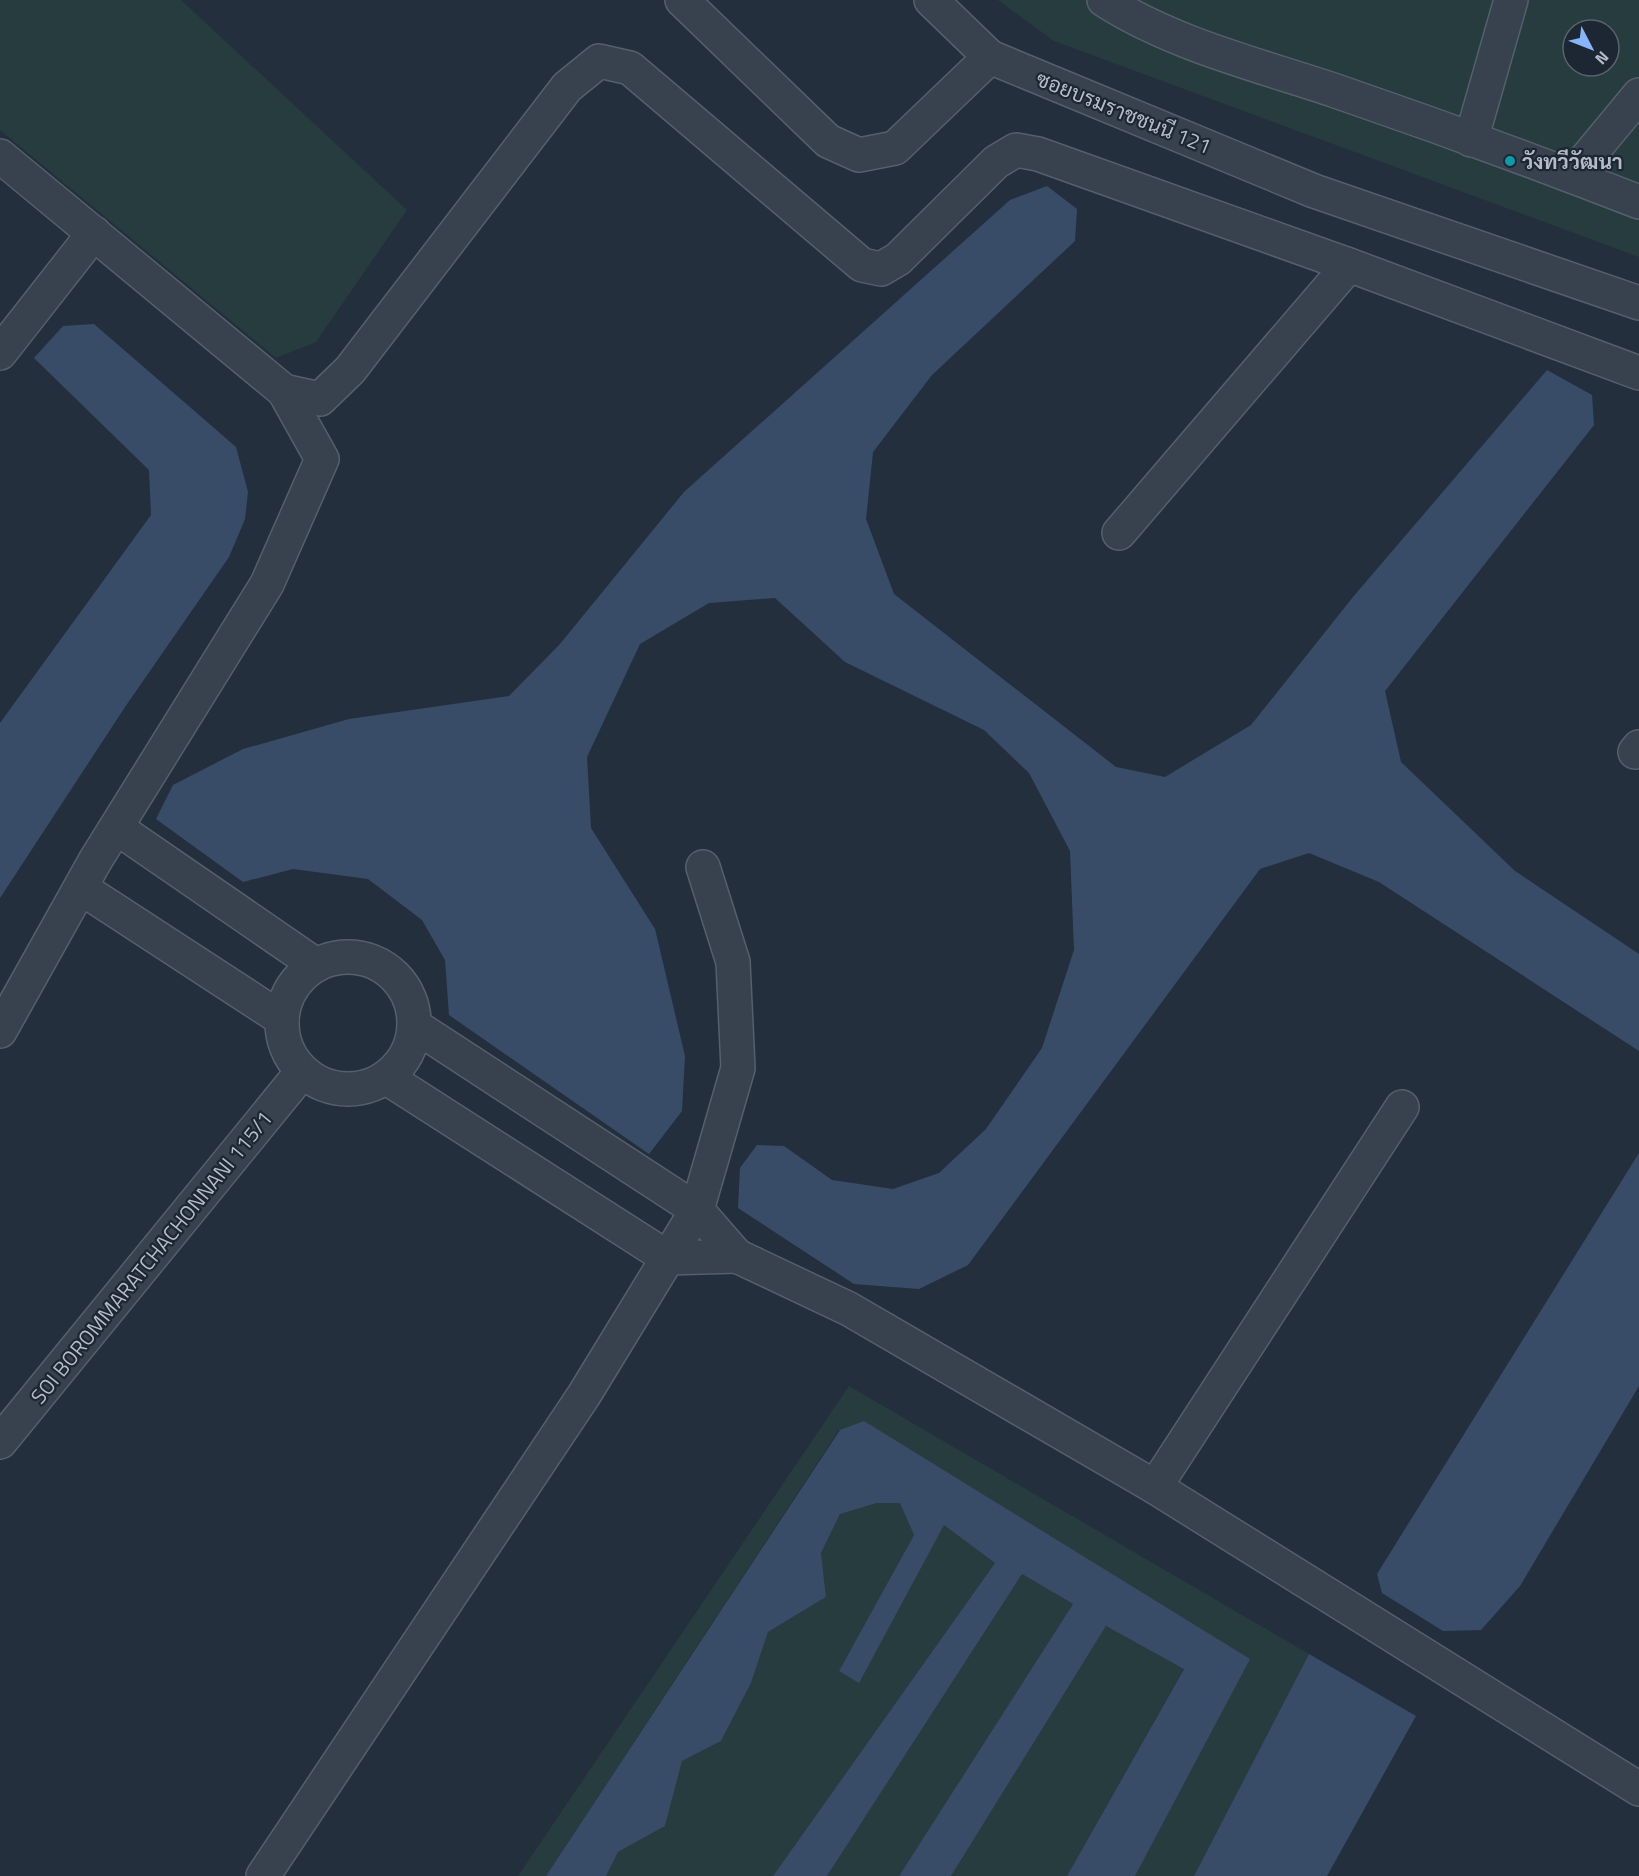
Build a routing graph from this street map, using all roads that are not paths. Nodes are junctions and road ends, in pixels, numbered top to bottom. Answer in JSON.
{"nodes":[{"id":1,"x":682,"y":0,"type":"edge"},
{"id":2,"x":932,"y":0,"type":"edge"},
{"id":3,"x":1104,"y":0,"type":"edge"},
{"id":4,"x":1511,"y":0,"type":"edge"},
{"id":5,"x":990,"y":57,"type":"junction"},
{"id":6,"x":1639,"y":95,"type":"edge"},
{"id":7,"x":1471,"y":140,"type":"junction"},
{"id":8,"x":0,"y":156,"type":"edge"},
{"id":9,"x":1572,"y":176,"type":"junction"},
{"id":10,"x":1639,"y":202,"type":"edge"},
{"id":11,"x":94,"y":232,"type":"junction"},
{"id":12,"x":1349,"y":265,"type":"junction"},
{"id":13,"x":1639,"y":303,"type":"edge"},
{"id":14,"x":0,"y":353,"type":"edge"},
{"id":15,"x":1639,"y":373,"type":"edge"},
{"id":16,"x":284,"y":391,"type":"junction"},
{"id":17,"x":1119,"y":533,"type":"dead end"},
{"id":18,"x":117,"y":828,"type":"junction"},
{"id":19,"x":703,"y":867,"type":"dead end"},
{"id":20,"x":81,"y":888,"type":"junction"},
{"id":21,"x":316,"y":965,"type":"junction"},
{"id":22,"x":282,"y":1019,"type":"junction"},
{"id":23,"x":415,"y":1026,"type":"junction"},
{"id":24,"x":0,"y":1031,"type":"edge"},
{"id":25,"x":302,"y":1072,"type":"junction"},
{"id":26,"x":387,"y":1078,"type":"junction"},
{"id":27,"x":1401,"y":1107,"type":"dead end"},
{"id":28,"x":697,"y":1210,"type":"junction"},
{"id":29,"x":737,"y":1256,"type":"junction"},
{"id":30,"x":668,"y":1258,"type":"junction"},
{"id":31,"x":0,"y":1442,"type":"edge"},
{"id":32,"x":1155,"y":1487,"type":"junction"},
{"id":33,"x":1639,"y":1789,"type":"edge"},
{"id":34,"x":263,"y":1876,"type":"edge"}],
"edges":[{"from":1,"to":5,"type":"street"},
{"from":2,"to":5,"type":"street"},
{"from":3,"to":7,"type":"street"},
{"from":4,"to":7,"type":"street"},
{"from":5,"to":13,"type":"street","name":"ซอยบรมราชชนนี 121"},
{"from":6,"to":9,"type":"street"},
{"from":7,"to":9,"type":"street"},
{"from":8,"to":11,"type":"street"},
{"from":9,"to":10,"type":"street"},
{"from":11,"to":14,"type":"street"},
{"from":11,"to":16,"type":"street"},
{"from":12,"to":15,"type":"street"},
{"from":12,"to":16,"type":"street"},
{"from":12,"to":17,"type":"street"},
{"from":16,"to":18,"type":"street"},
{"from":18,"to":20,"type":"street"},
{"from":18,"to":21,"type":"street"},
{"from":19,"to":28,"type":"street"},
{"from":20,"to":22,"type":"street"},
{"from":20,"to":24,"type":"street"},
{"from":21,"to":22,"type":"street"},
{"from":21,"to":23,"type":"street"},
{"from":22,"to":25,"type":"street"},
{"from":23,"to":26,"type":"street"},
{"from":23,"to":28,"type":"street"},
{"from":25,"to":26,"type":"street"},
{"from":25,"to":31,"type":"street","name":"SOI BOROMMARATCHACHONNANI 115/1"},
{"from":26,"to":30,"type":"street"},
{"from":27,"to":32,"type":"street"},
{"from":28,"to":29,"type":"street"},
{"from":28,"to":30,"type":"street"},
{"from":29,"to":30,"type":"street"},
{"from":29,"to":32,"type":"street"},
{"from":30,"to":34,"type":"street"},
{"from":32,"to":33,"type":"street"}]}
